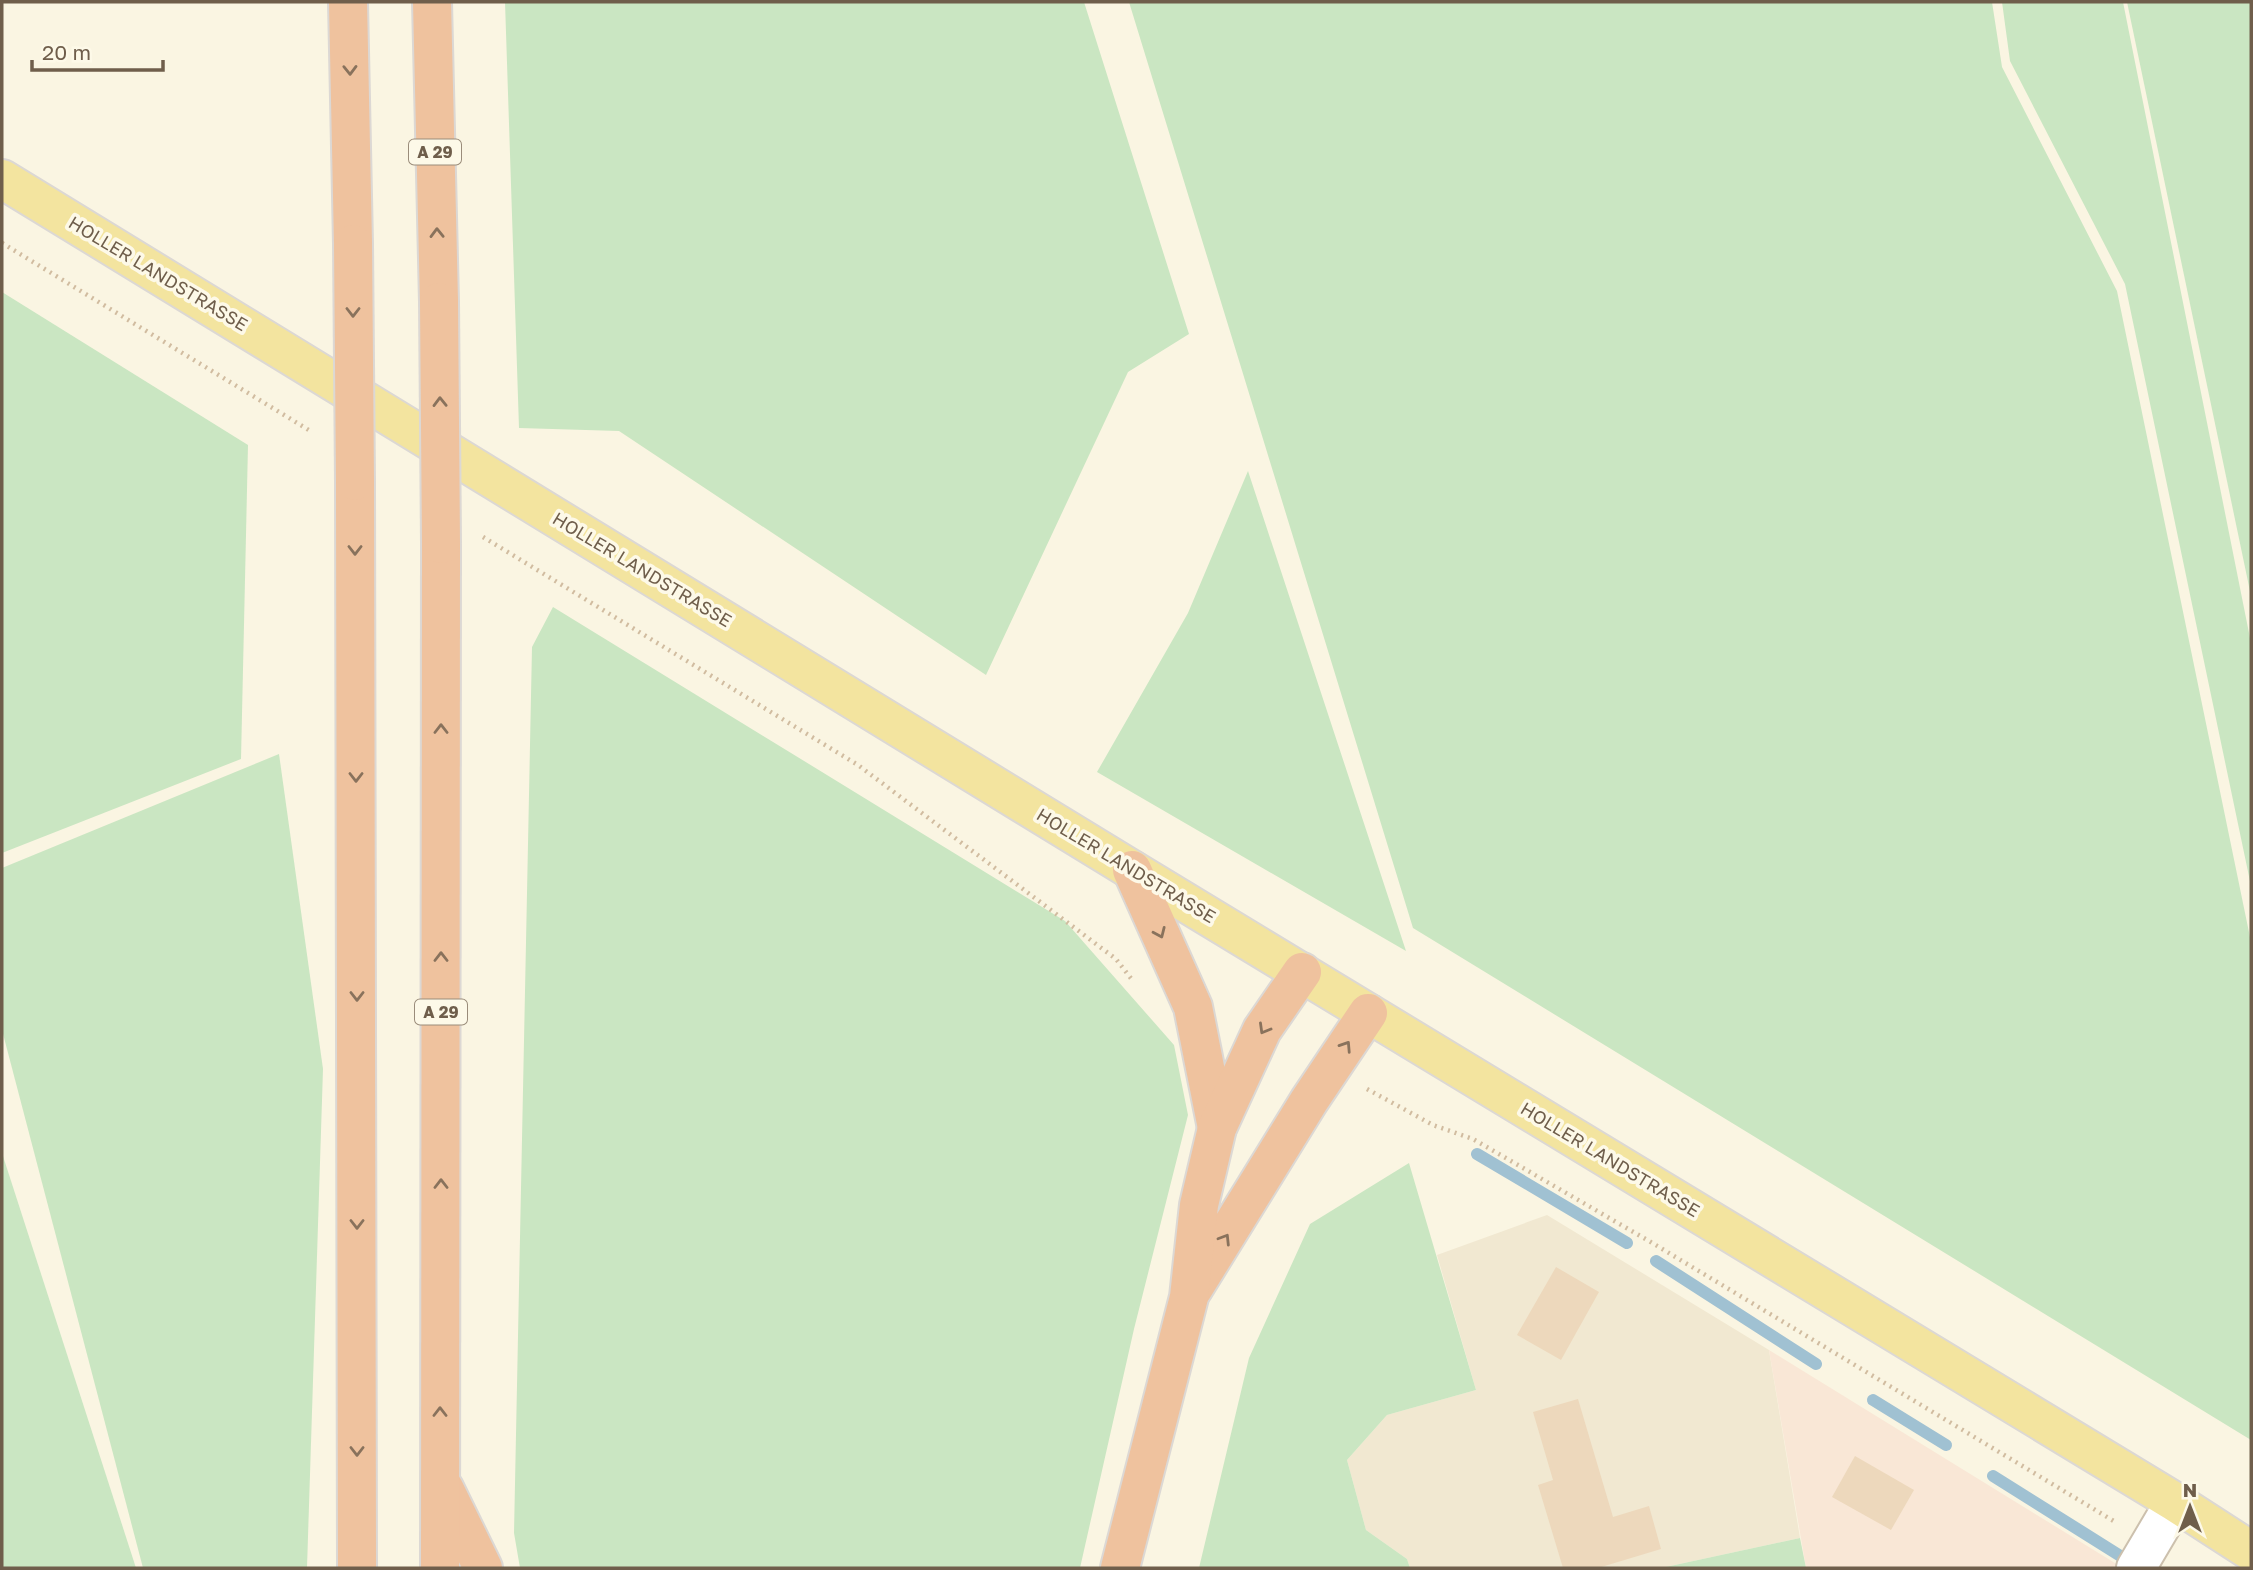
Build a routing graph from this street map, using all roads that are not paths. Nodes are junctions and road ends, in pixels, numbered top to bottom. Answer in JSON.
{"nodes":[{"id":1,"x":348,"y":2,"type":"edge"},
{"id":2,"x":432,"y":2,"type":"edge"},
{"id":3,"x":2,"y":179,"type":"edge"},
{"id":4,"x":1132,"y":870,"type":"junction"},
{"id":5,"x":1302,"y":972,"type":"junction"},
{"id":6,"x":1368,"y":1013,"type":"junction"},
{"id":7,"x":1217,"y":1128,"type":"junction"},
{"id":8,"x":1189,"y":1297,"type":"junction"},
{"id":9,"x":440,"y":1480,"type":"junction"},
{"id":10,"x":2175,"y":1502,"type":"junction"},
{"id":11,"x":2251,"y":1551,"type":"edge"},
{"id":12,"x":2143,"y":1555,"type":"edge"},
{"id":13,"x":358,"y":1568,"type":"edge"},
{"id":14,"x":440,"y":1568,"type":"edge"},
{"id":15,"x":483,"y":1568,"type":"edge"},
{"id":16,"x":1119,"y":1568,"type":"edge"}],
"edges":[{"from":1,"to":13,"type":"highway","one_way":true,"bridge":true},
{"from":9,"to":2,"type":"highway","number":"A 29","one_way":true,"bridge":true},
{"from":3,"to":4,"type":"main road","name":"HOLLER LANDSTRASSE"},
{"from":4,"to":5,"type":"main road","name":"HOLLER LANDSTRASSE"},
{"from":4,"to":7,"type":"highway","one_way":true},
{"from":5,"to":6,"type":"main road","name":"HOLLER LANDSTRASSE"},
{"from":5,"to":7,"type":"highway","one_way":true},
{"from":8,"to":6,"type":"highway","one_way":true},
{"from":6,"to":10,"type":"main road","name":"HOLLER LANDSTRASSE"},
{"from":7,"to":8,"type":"highway"},
{"from":8,"to":16,"type":"highway"},
{"from":9,"to":14,"type":"highway","number":"A 29"},
{"from":9,"to":15,"type":"highway"},
{"from":10,"to":11,"type":"main road","name":"HOLLER LANDSTRASSE"},
{"from":10,"to":12,"type":"lane"}]}
